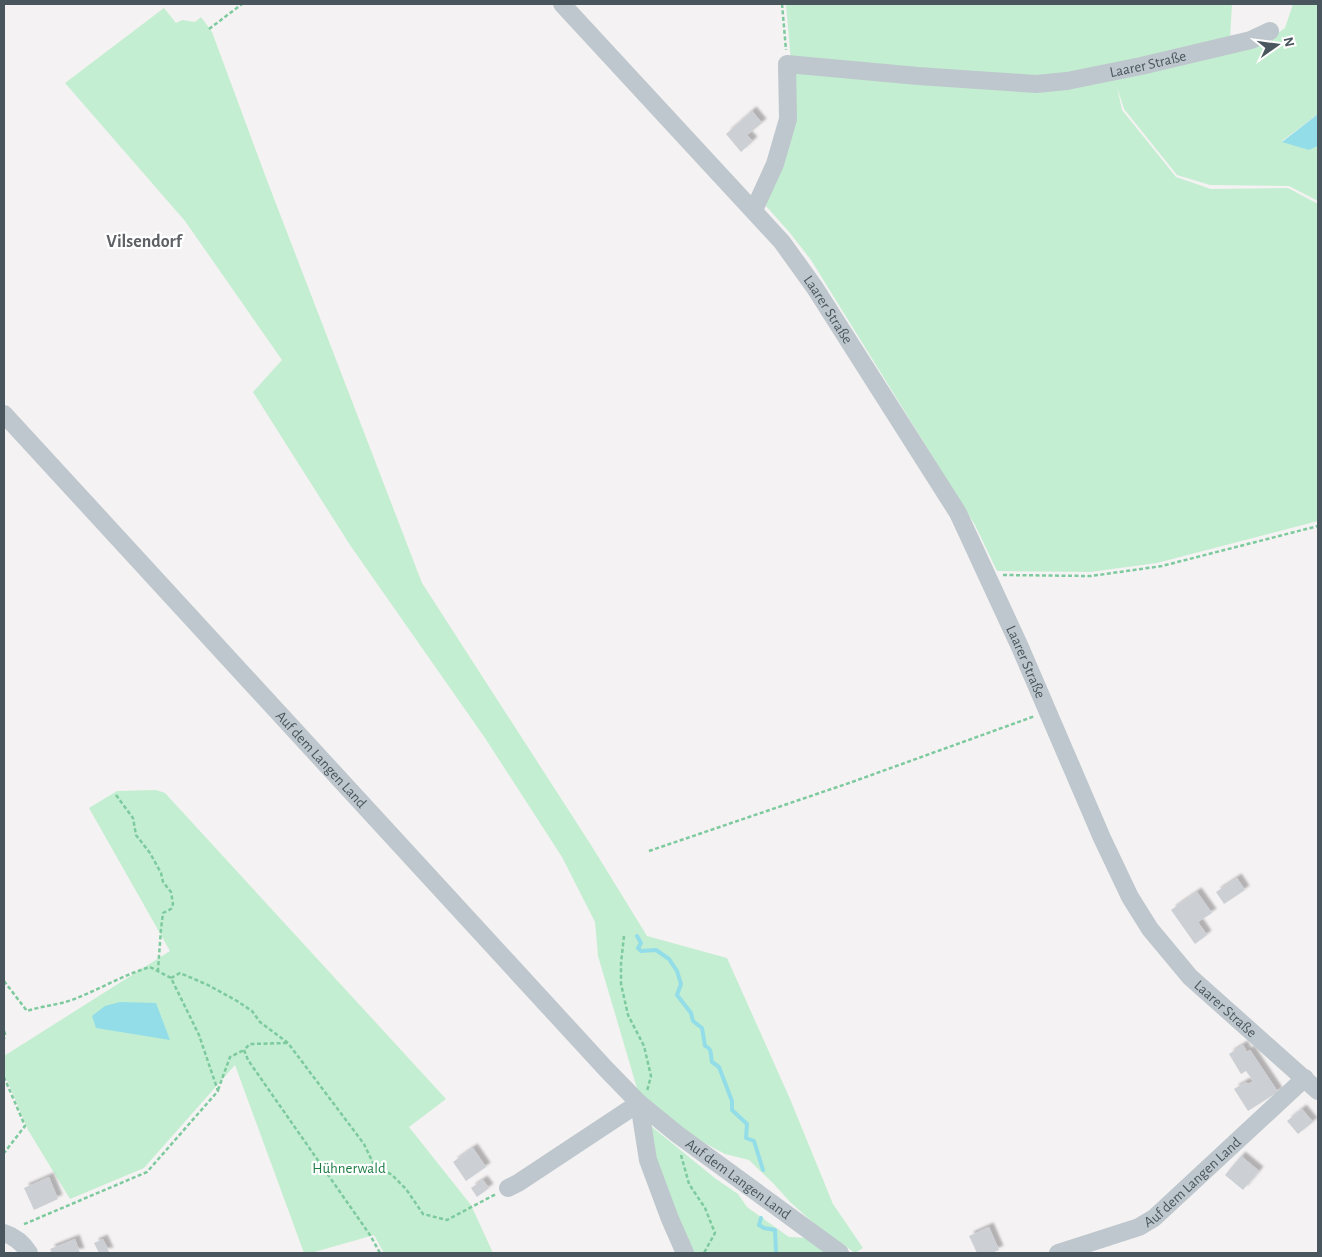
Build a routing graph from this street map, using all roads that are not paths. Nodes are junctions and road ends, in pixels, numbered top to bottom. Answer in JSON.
{"nodes":[{"id":1,"x":562,"y":4,"type":"edge"},
{"id":2,"x":1270,"y":31,"type":"dead end"},
{"id":3,"x":754,"y":210,"type":"junction"},
{"id":4,"x":4,"y":414,"type":"edge"},
{"id":5,"x":1305,"y":1078,"type":"junction"},
{"id":6,"x":1318,"y":1091,"type":"edge"},
{"id":7,"x":643,"y":1106,"type":"junction"},
{"id":8,"x":508,"y":1188,"type":"road end"},
{"id":9,"x":8,"y":1234,"type":"edge"},
{"id":10,"x":29,"y":1253,"type":"edge"},
{"id":11,"x":685,"y":1253,"type":"edge"},
{"id":12,"x":840,"y":1253,"type":"edge"},
{"id":13,"x":1058,"y":1253,"type":"edge"}],
"edges":[{"from":1,"to":3,"type":"street","name":"Laarer Straße"},
{"from":2,"to":3,"type":"street","name":"Laarer Straße"},
{"from":3,"to":5,"type":"street","name":"Laarer Straße"},
{"from":4,"to":7,"type":"street","name":"Auf dem Langen Land"},
{"from":5,"to":6,"type":"street","name":"Laarer Straße"},
{"from":5,"to":13,"type":"street","name":"Auf dem Langen Land"},
{"from":7,"to":8,"type":"street"},
{"from":7,"to":11,"type":"street"},
{"from":7,"to":12,"type":"street","name":"Auf dem Langen Land"},
{"from":9,"to":10,"type":"street"}]}
